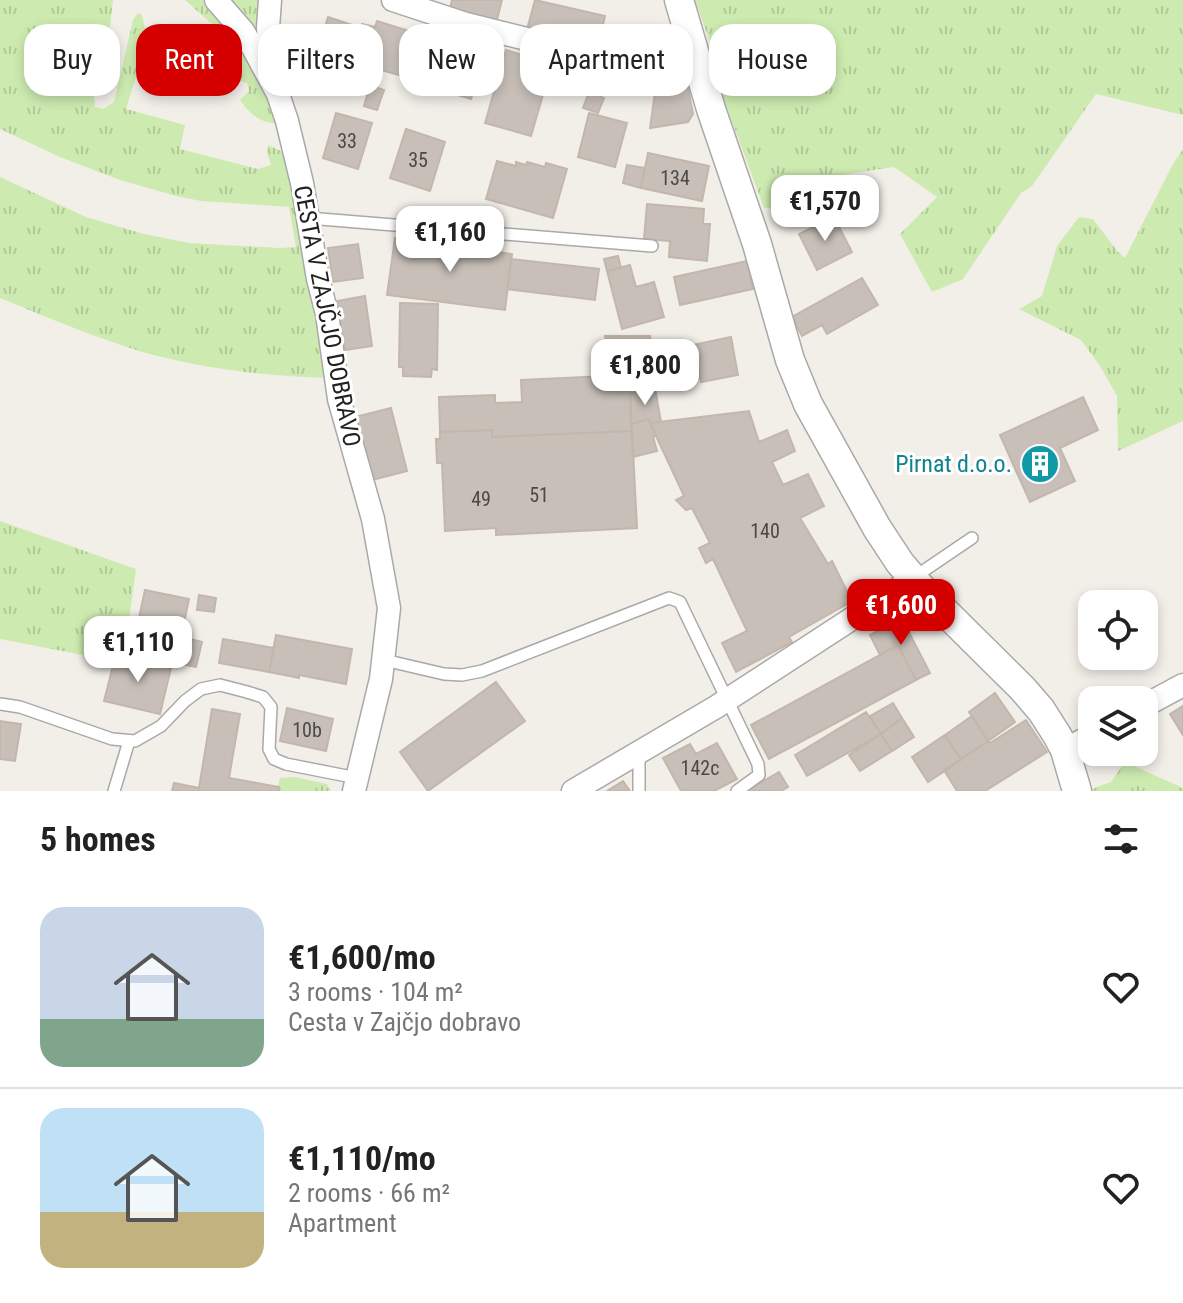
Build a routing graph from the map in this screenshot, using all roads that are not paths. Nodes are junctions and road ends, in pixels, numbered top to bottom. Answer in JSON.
{"nodes":[{"id":1,"x":216,"y":0,"type":"edge"},
{"id":2,"x":270,"y":0,"type":"edge"},
{"id":3,"x":393,"y":0,"type":"edge"},
{"id":4,"x":679,"y":0,"type":"edge"},
{"id":5,"x":268,"y":24,"type":"edge"},
{"id":6,"x":520,"y":37,"type":"edge"},
{"id":7,"x":258,"y":58,"type":"edge"},
{"id":8,"x":279,"y":96,"type":"edge"},
{"id":9,"x":308,"y":218,"type":"junction"},
{"id":10,"x":652,"y":246,"type":"dead end"},
{"id":11,"x":972,"y":538,"type":"dead end"},
{"id":12,"x":913,"y":579,"type":"junction"},
{"id":13,"x":384,"y":660,"type":"junction"},
{"id":14,"x":1183,"y":685,"type":"edge"},
{"id":15,"x":1158,"y":698,"type":"edge"},
{"id":16,"x":726,"y":700,"type":"junction"},
{"id":17,"x":0,"y":704,"type":"edge"},
{"id":18,"x":129,"y":741,"type":"junction"},
{"id":19,"x":1078,"y":743,"type":"edge"},
{"id":20,"x":1065,"y":750,"type":"junction"},
{"id":21,"x":639,"y":751,"type":"junction"},
{"id":22,"x":355,"y":784,"type":"edge"},
{"id":23,"x":114,"y":791,"type":"edge"},
{"id":24,"x":573,"y":791,"type":"edge"},
{"id":25,"x":639,"y":791,"type":"edge"},
{"id":26,"x":737,"y":791,"type":"edge"},
{"id":27,"x":1077,"y":791,"type":"edge"}],
"edges":[{"from":1,"to":7,"type":"street","name":"CESTA V ZAJČJO DOBRAVO"},
{"from":2,"to":5,"type":"street"},
{"from":3,"to":6,"type":"street"},
{"from":4,"to":12,"type":"street"},
{"from":8,"to":9,"type":"street","name":"CESTA V ZAJČJO DOBRAVO"},
{"from":9,"to":10,"type":"lane"},
{"from":9,"to":13,"type":"street","name":"CESTA V ZAJČJO DOBRAVO"},
{"from":11,"to":12,"type":"lane"},
{"from":12,"to":16,"type":"street"},
{"from":12,"to":20,"type":"street"},
{"from":13,"to":16,"type":"lane"},
{"from":13,"to":22,"type":"street","name":"CESTA V ZAJČJO DOBRAVO"},
{"from":14,"to":15,"type":"street"},
{"from":16,"to":21,"type":"street"},
{"from":16,"to":26,"type":"lane"},
{"from":17,"to":18,"type":"lane"},
{"from":18,"to":22,"type":"lane"},
{"from":18,"to":23,"type":"lane"},
{"from":19,"to":20,"type":"street"},
{"from":20,"to":27,"type":"street"},
{"from":21,"to":24,"type":"street"},
{"from":21,"to":25,"type":"lane"}]}
